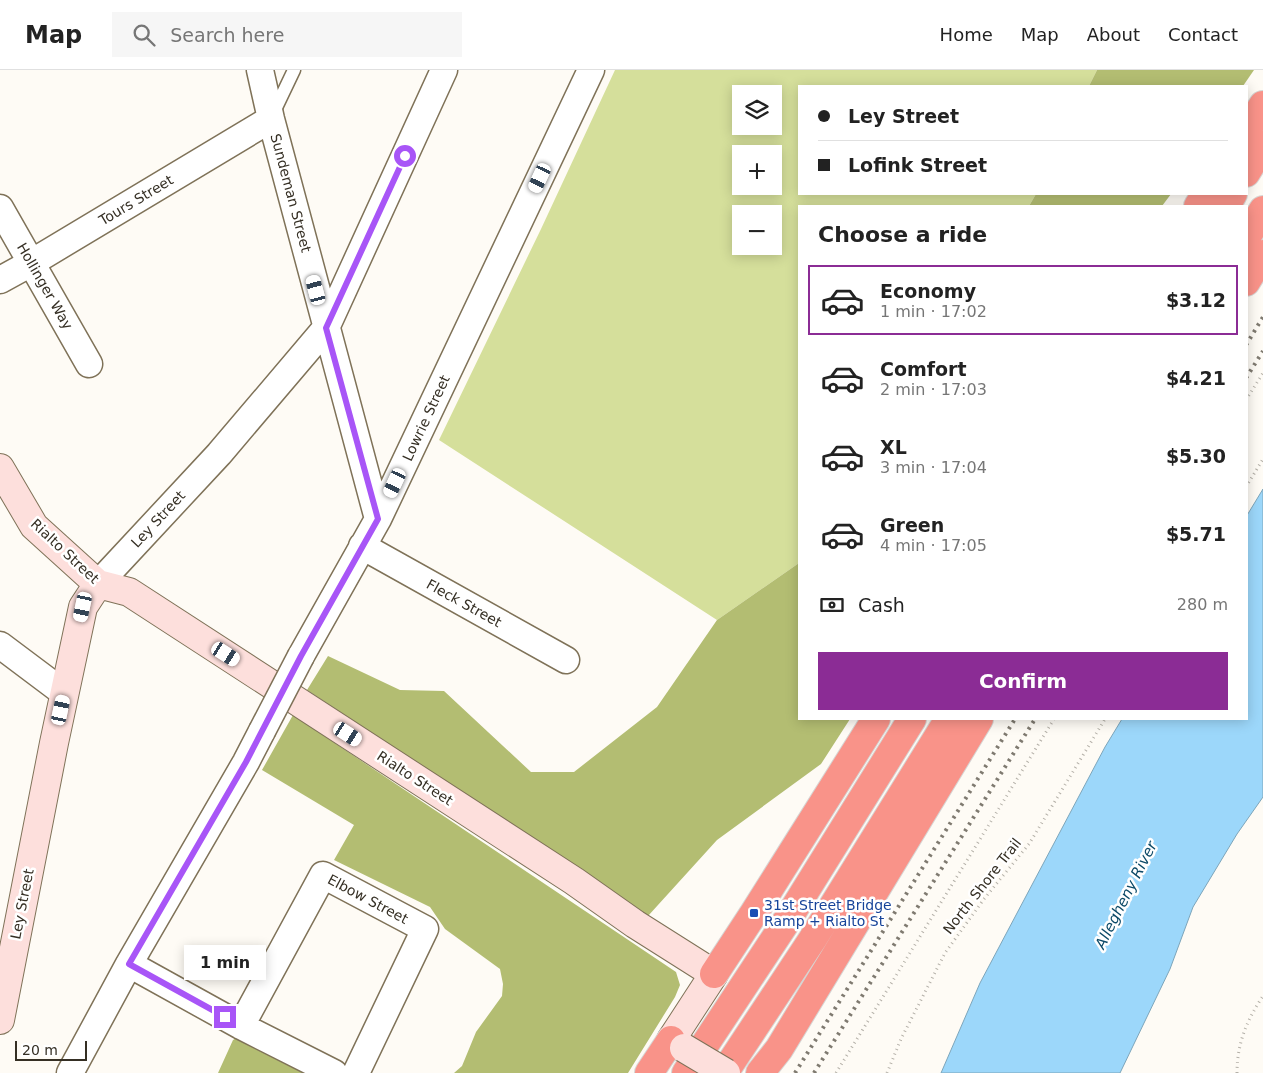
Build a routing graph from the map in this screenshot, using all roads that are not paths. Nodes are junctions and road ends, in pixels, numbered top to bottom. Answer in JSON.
{"nodes":[{"id":1,"x":260,"y":70,"type":"edge"},
{"id":2,"x":294,"y":70,"type":"edge"},
{"id":3,"x":444,"y":70,"type":"edge"},
{"id":4,"x":592,"y":70,"type":"edge"},
{"id":5,"x":1263,"y":105,"type":"edge"},
{"id":6,"x":271,"y":119,"type":"junction"},
{"id":7,"x":1248,"y":128,"type":"edge"},
{"id":8,"x":1263,"y":146,"type":"edge"},
{"id":9,"x":1248,"y":170,"type":"edge"},
{"id":10,"x":0,"y":208,"type":"edge"},
{"id":11,"x":1263,"y":210,"type":"edge"},
{"id":12,"x":1248,"y":235,"type":"edge"},
{"id":13,"x":1263,"y":254,"type":"edge"},
{"id":14,"x":32,"y":263,"type":"junction"},
{"id":15,"x":1248,"y":279,"type":"edge"},
{"id":16,"x":0,"y":280,"type":"edge"},
{"id":17,"x":326,"y":328,"type":"junction"},
{"id":18,"x":89,"y":364,"type":"dead end"},
{"id":19,"x":0,"y":468,"type":"edge"},
{"id":20,"x":378,"y":519,"type":"junction"},
{"id":21,"x":362,"y":546,"type":"junction"},
{"id":22,"x":98,"y":584,"type":"junction"},
{"id":23,"x":0,"y":645,"type":"edge"},
{"id":24,"x":566,"y":660,"type":"dead end"},
{"id":25,"x":64,"y":693,"type":"junction"},
{"id":26,"x":875,"y":720,"type":"edge"},
{"id":27,"x":911,"y":720,"type":"edge"},
{"id":28,"x":948,"y":720,"type":"edge"},
{"id":29,"x":978,"y":720,"type":"edge"},
{"id":30,"x":129,"y":964,"type":"junction"},
{"id":31,"x":714,"y":974,"type":"junction"},
{"id":32,"x":0,"y":1020,"type":"edge"},
{"id":33,"x":241,"y":1026,"type":"junction"},
{"id":34,"x":680,"y":1054,"type":"edge"},
{"id":35,"x":70,"y":1073,"type":"edge"},
{"id":36,"x":334,"y":1073,"type":"edge"},
{"id":37,"x":356,"y":1073,"type":"edge"},
{"id":38,"x":649,"y":1073,"type":"edge"},
{"id":39,"x":725,"y":1073,"type":"edge"},
{"id":40,"x":760,"y":1073,"type":"edge"}],
"edges":[{"from":1,"to":6,"type":"street","name":"Sundeman Street"},
{"from":2,"to":6,"type":"lane"},
{"from":3,"to":17,"type":"street","name":"Ley Street"},
{"from":4,"to":20,"type":"street","name":"Lowrie Street"},
{"from":5,"to":7,"type":"highway"},
{"from":6,"to":14,"type":"street","name":"Tours Street"},
{"from":6,"to":17,"type":"street","name":"Sundeman Street"},
{"from":8,"to":9,"type":"highway"},
{"from":10,"to":14,"type":"street","name":"Hollinger Way"},
{"from":11,"to":12,"type":"highway"},
{"from":13,"to":15,"type":"highway"},
{"from":14,"to":16,"type":"street","name":"Tours Street"},
{"from":14,"to":18,"type":"street","name":"Hollinger Way"},
{"from":17,"to":20,"type":"street","name":"Sundeman Street"},
{"from":17,"to":22,"type":"street","name":"Ley Street"},
{"from":19,"to":22,"type":"street","name":"Rialto Street"},
{"from":20,"to":21,"type":"street","name":"Lowrie Street"},
{"from":21,"to":24,"type":"street","name":"Fleck Street"},
{"from":21,"to":30,"type":"street","name":"Lowrie Street","bridge":true},
{"from":22,"to":25,"type":"street","name":"Ley Street"},
{"from":22,"to":31,"type":"street","name":"Rialto Street"},
{"from":23,"to":25,"type":"street"},
{"from":25,"to":32,"type":"street","name":"Ley Street"},
{"from":26,"to":31,"type":"highway"},
{"from":27,"to":34,"type":"highway"},
{"from":28,"to":39,"type":"highway"},
{"from":29,"to":40,"type":"highway"},
{"from":30,"to":33,"type":"street"},
{"from":30,"to":35,"type":"street","name":"Lowrie Street"},
{"from":31,"to":34,"type":"street"},
{"from":33,"to":36,"type":"street"},
{"from":33,"to":37,"type":"street","name":"Elbow Street"},
{"from":34,"to":38,"type":"highway"},
{"from":34,"to":39,"type":"street","bridge":true}]}
